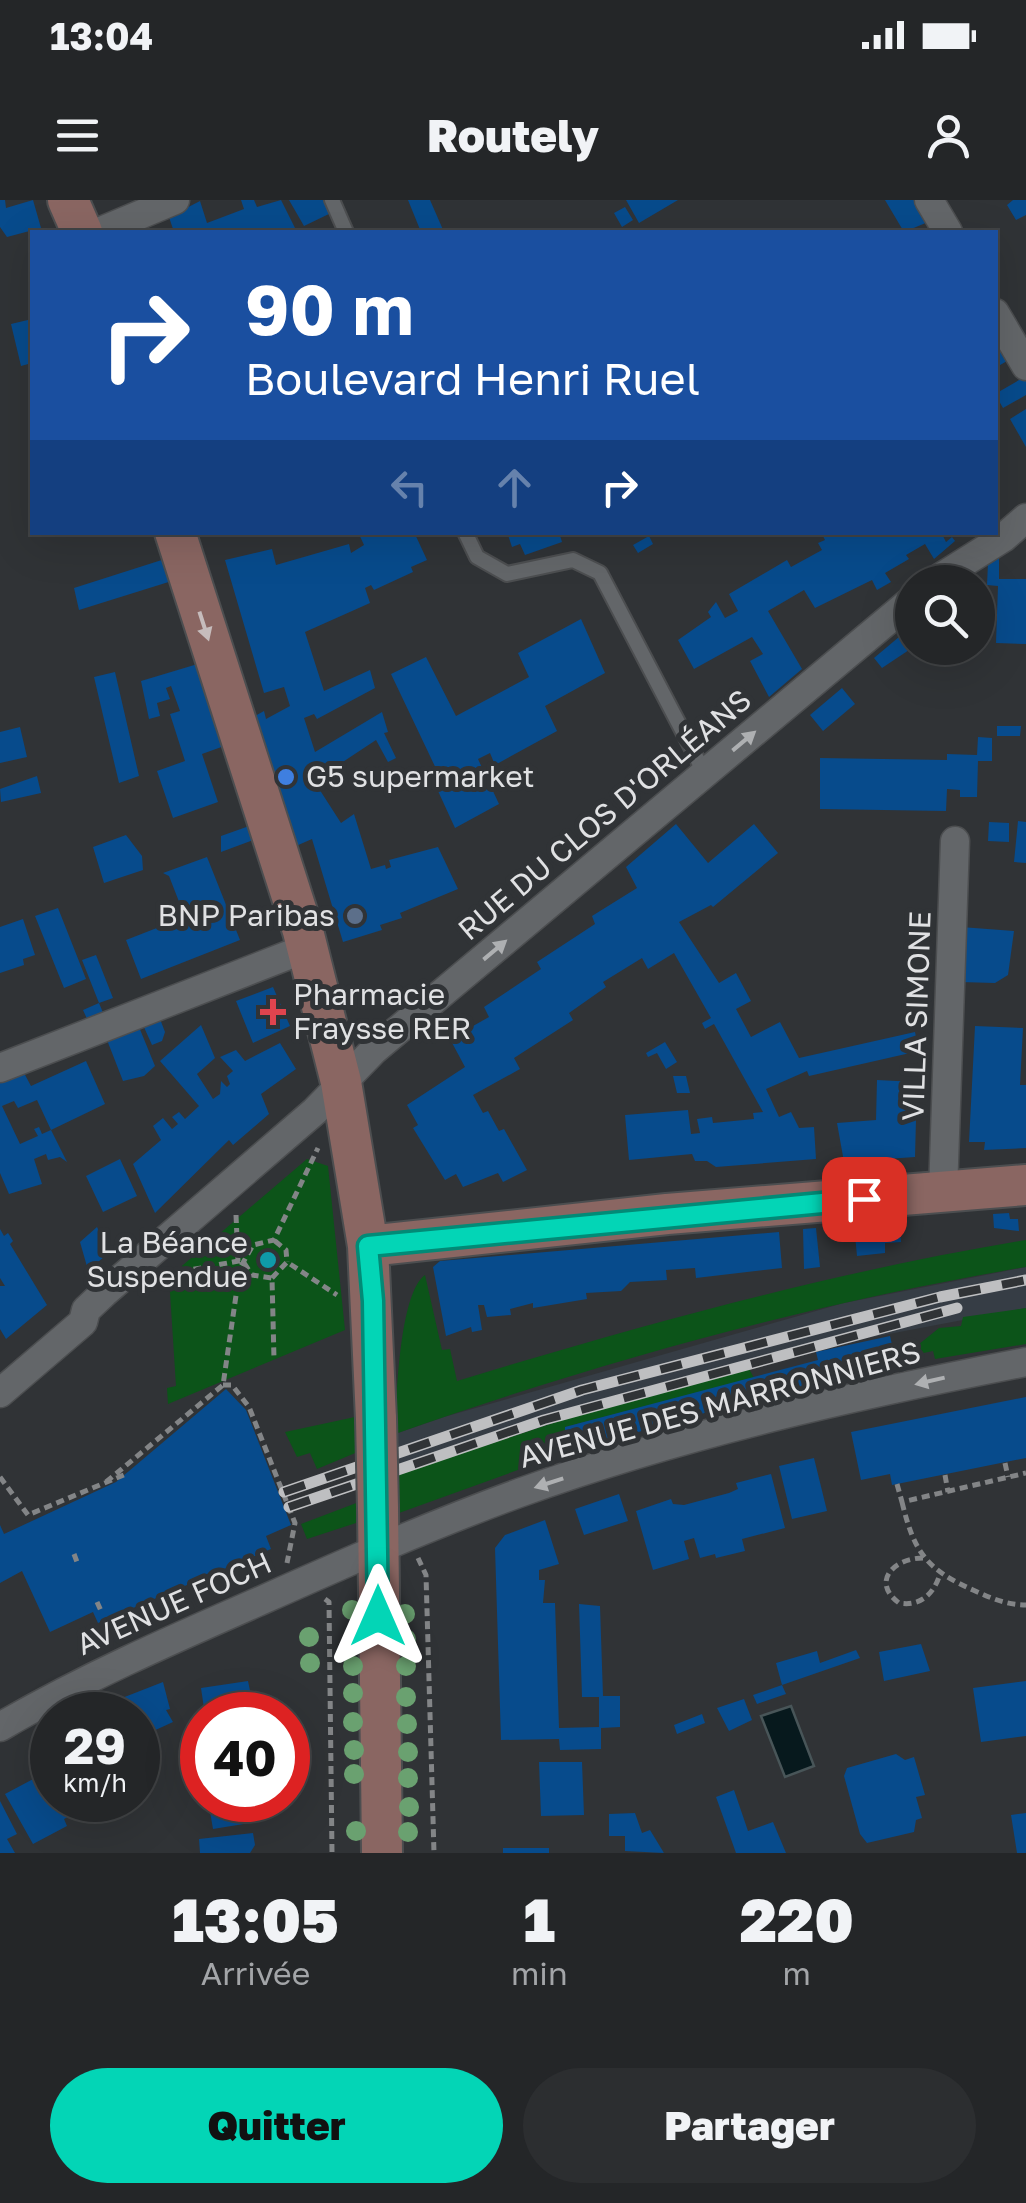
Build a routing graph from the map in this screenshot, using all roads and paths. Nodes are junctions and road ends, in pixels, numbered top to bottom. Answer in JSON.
{"nodes":[{"id":1,"x":68,"y":200,"type":"edge"},
{"id":2,"x":176,"y":200,"type":"edge"},
{"id":3,"x":332,"y":200,"type":"edge"},
{"id":4,"x":930,"y":200,"type":"edge"},
{"id":5,"x":81,"y":230,"type":"edge"},
{"id":6,"x":105,"y":230,"type":"edge"},
{"id":7,"x":345,"y":230,"type":"edge"},
{"id":8,"x":947,"y":230,"type":"edge"},
{"id":9,"x":998,"y":318,"type":"edge"},
{"id":10,"x":1026,"y":366,"type":"edge"},
{"id":11,"x":1026,"y":518,"type":"edge"},
{"id":12,"x":176,"y":535,"type":"edge"},
{"id":13,"x":466,"y":535,"type":"edge"},
{"id":14,"x":960,"y":565,"type":"edge"},
{"id":15,"x":895,"y":614,"type":"edge"},
{"id":16,"x":705,"y":774,"type":"junction"},
{"id":17,"x":955,"y":841,"type":"dead end"},
{"id":18,"x":304,"y":949,"type":"junction"},
{"id":19,"x":0,"y":1068,"type":"edge"},
{"id":20,"x":328,"y":1096,"type":"junction"},
{"id":21,"x":1026,"y":1185,"type":"edge"},
{"id":22,"x":944,"y":1192,"type":"junction"},
{"id":23,"x":236,"y":1215,"type":"dead end"},
{"id":24,"x":274,"y":1240,"type":"junction"},
{"id":25,"x":368,"y":1246,"type":"junction"},
{"id":26,"x":242,"y":1261,"type":"junction"},
{"id":27,"x":288,"y":1262,"type":"junction"},
{"id":28,"x":162,"y":1275,"type":"dead end"},
{"id":29,"x":272,"y":1278,"type":"junction"},
{"id":30,"x":373,"y":1301,"type":"junction"},
{"id":31,"x":86,"y":1310,"type":"junction"},
{"id":32,"x":274,"y":1359,"type":"dead end"},
{"id":33,"x":1026,"y":1362,"type":"edge"},
{"id":34,"x":0,"y":1374,"type":"edge"},
{"id":35,"x":223,"y":1385,"type":"junction"},
{"id":36,"x":0,"y":1393,"type":"edge"},
{"id":37,"x":1005,"y":1462,"type":"dead end"},
{"id":38,"x":1026,"y":1473,"type":"edge"},
{"id":39,"x":126,"y":1474,"type":"dead end"},
{"id":40,"x":945,"y":1474,"type":"dead end"},
{"id":41,"x":0,"y":1477,"type":"edge"},
{"id":42,"x":1008,"y":1477,"type":"junction"},
{"id":43,"x":106,"y":1482,"type":"junction"},
{"id":44,"x":898,"y":1484,"type":"dead end"},
{"id":45,"x":948,"y":1492,"type":"junction"},
{"id":46,"x":902,"y":1502,"type":"junction"},
{"id":47,"x":389,"y":1531,"type":"junction"},
{"id":48,"x":74,"y":1554,"type":"dead end"},
{"id":49,"x":923,"y":1558,"type":"junction"},
{"id":50,"x":77,"y":1562,"type":"dead end"},
{"id":51,"x":292,"y":1574,"type":"dead end"},
{"id":52,"x":940,"y":1574,"type":"junction"},
{"id":53,"x":314,"y":1597,"type":"dead end"},
{"id":54,"x":97,"y":1602,"type":"dead end"},
{"id":55,"x":1026,"y":1605,"type":"edge"},
{"id":56,"x":102,"y":1612,"type":"dead end"},
{"id":57,"x":0,"y":1727,"type":"edge"},
{"id":58,"x":332,"y":1853,"type":"edge"},
{"id":59,"x":382,"y":1853,"type":"edge"},
{"id":60,"x":434,"y":1853,"type":"edge"}],
"edges":[{"from":1,"to":5,"type":"street"},
{"from":2,"to":6,"type":"street"},
{"from":3,"to":7,"type":"lane"},
{"from":4,"to":8,"type":"street"},
{"from":9,"to":10,"type":"street"},
{"from":11,"to":14,"type":"street"},
{"from":12,"to":18,"type":"street","one_way":true},
{"from":13,"to":16,"type":"lane"},
{"from":16,"to":15,"type":"street","name":"RUE DU CLOS D'ORLÉANS","one_way":true},
{"from":20,"to":16,"type":"street","name":"RUE DU CLOS D'ORLÉANS","one_way":true},
{"from":17,"to":22,"type":"street","name":"VILLA SIMONE"},
{"from":18,"to":19,"type":"street"},
{"from":18,"to":20,"type":"street"},
{"from":20,"to":24,"type":"path"},
{"from":20,"to":25,"type":"street"},
{"from":20,"to":31,"type":"street","name":"RUE DU CLOS D'ORLÉANS"},
{"from":21,"to":22,"type":"street"},
{"from":22,"to":25,"type":"street"},
{"from":23,"to":26,"type":"path"},
{"from":24,"to":26,"type":"path"},
{"from":24,"to":27,"type":"path"},
{"from":25,"to":30,"type":"street"},
{"from":26,"to":28,"type":"path"},
{"from":26,"to":29,"type":"path"},
{"from":26,"to":35,"type":"path"},
{"from":27,"to":29,"type":"path"},
{"from":27,"to":30,"type":"path"},
{"from":29,"to":32,"type":"path"},
{"from":30,"to":47,"type":"street","bridge":true},
{"from":31,"to":34,"type":"street"},
{"from":31,"to":36,"type":"street"},
{"from":33,"to":47,"type":"street","name":"AVENUE DES MARRONNIERS","one_way":true},
{"from":35,"to":43,"type":"path"},
{"from":35,"to":51,"type":"path"},
{"from":37,"to":42,"type":"path"},
{"from":38,"to":42,"type":"path"},
{"from":39,"to":43,"type":"path"},
{"from":40,"to":45,"type":"path"},
{"from":41,"to":43,"type":"path"},
{"from":42,"to":45,"type":"path"},
{"from":44,"to":46,"type":"path"},
{"from":45,"to":46,"type":"path"},
{"from":46,"to":49,"type":"path"},
{"from":47,"to":57,"type":"street","name":"AVENUE FOCH"},
{"from":47,"to":59,"type":"street"},
{"from":47,"to":60,"type":"path"},
{"from":48,"to":50,"type":"path"},
{"from":49,"to":52,"type":"path"},
{"from":49,"to":52,"type":"path"},
{"from":52,"to":55,"type":"path"},
{"from":53,"to":58,"type":"path"},
{"from":54,"to":56,"type":"path"}]}
